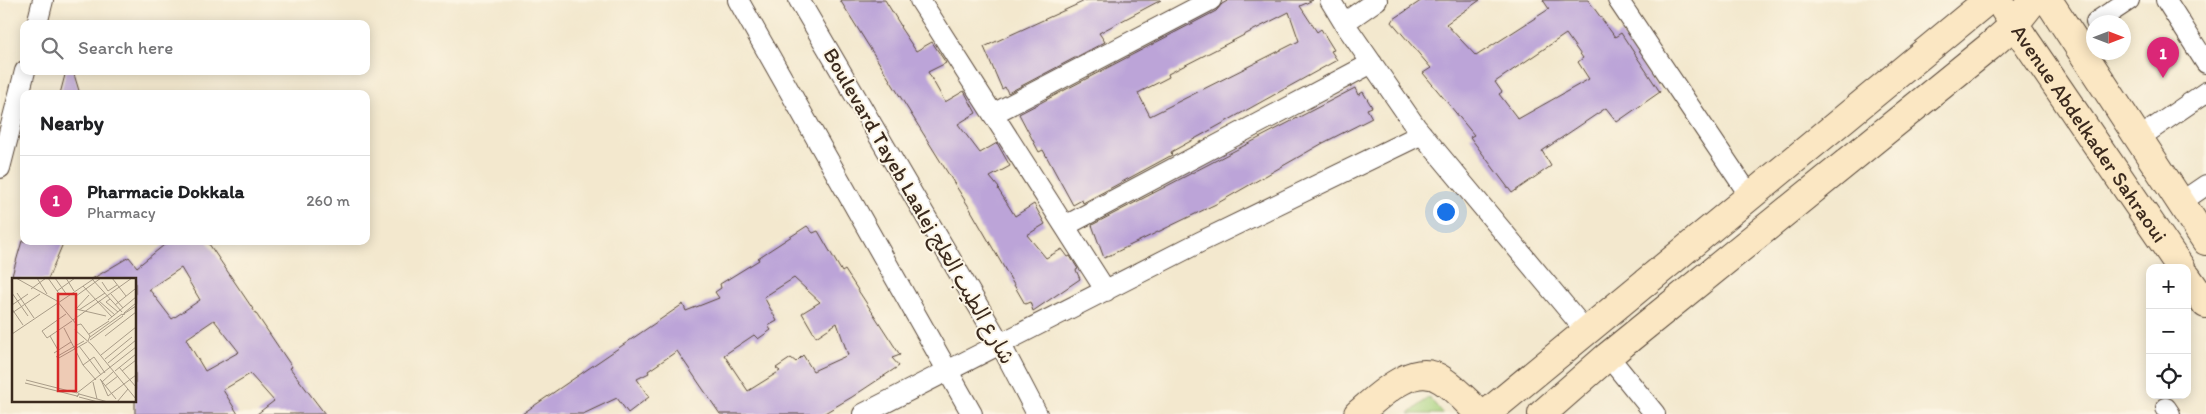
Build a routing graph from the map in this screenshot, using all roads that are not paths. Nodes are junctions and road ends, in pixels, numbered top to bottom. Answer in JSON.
{"nodes":[{"id":1,"x":43,"y":0,"type":"edge"},
{"id":2,"x":738,"y":0,"type":"edge"},
{"id":3,"x":799,"y":0,"type":"edge"},
{"id":4,"x":920,"y":0,"type":"edge"},
{"id":5,"x":1211,"y":0,"type":"edge"},
{"id":6,"x":1330,"y":0,"type":"edge"},
{"id":7,"x":1377,"y":0,"type":"edge"},
{"id":8,"x":1618,"y":0,"type":"edge"},
{"id":9,"x":1988,"y":0,"type":"edge"},
{"id":10,"x":1998,"y":0,"type":"edge"},
{"id":11,"x":2034,"y":0,"type":"edge"},
{"id":12,"x":2048,"y":0,"type":"edge"},
{"id":13,"x":2129,"y":0,"type":"edge"},
{"id":14,"x":2166,"y":0,"type":"edge"},
{"id":15,"x":2107,"y":15,"type":"edge"},
{"id":16,"x":38,"y":20,"type":"edge"},
{"id":17,"x":1344,"y":23,"type":"junction"},
{"id":18,"x":2014,"y":24,"type":"junction"},
{"id":19,"x":2086,"y":27,"type":"edge"},
{"id":20,"x":2201,"y":41,"type":"edge"},
{"id":21,"x":2103,"y":60,"type":"edge"},
{"id":22,"x":2206,"y":62,"type":"edge"},
{"id":23,"x":1372,"y":63,"type":"junction"},
{"id":24,"x":24,"y":75,"type":"edge"},
{"id":25,"x":20,"y":90,"type":"edge"},
{"id":26,"x":20,"y":90,"type":"edge"},
{"id":27,"x":2206,"y":92,"type":"edge"},
{"id":28,"x":993,"y":114,"type":"junction"},
{"id":29,"x":1422,"y":134,"type":"junction"},
{"id":30,"x":2139,"y":138,"type":"junction"},
{"id":31,"x":0,"y":168,"type":"edge"},
{"id":32,"x":2206,"y":185,"type":"edge"},
{"id":33,"x":1750,"y":196,"type":"junction"},
{"id":34,"x":2181,"y":202,"type":"junction"},
{"id":35,"x":1065,"y":226,"type":"junction"},
{"id":36,"x":2206,"y":241,"type":"edge"},
{"id":37,"x":2178,"y":264,"type":"edge"},
{"id":38,"x":2191,"y":283,"type":"edge"},
{"id":39,"x":1106,"y":291,"type":"junction"},
{"id":40,"x":2206,"y":304,"type":"edge"},
{"id":41,"x":1585,"y":330,"type":"junction"},
{"id":42,"x":1000,"y":345,"type":"junction"},
{"id":43,"x":1608,"y":356,"type":"junction"},
{"id":44,"x":948,"y":371,"type":"junction"},
{"id":45,"x":863,"y":414,"type":"edge"},
{"id":46,"x":972,"y":414,"type":"edge"},
{"id":47,"x":1037,"y":414,"type":"edge"},
{"id":48,"x":1358,"y":414,"type":"edge"},
{"id":49,"x":1480,"y":414,"type":"edge"},
{"id":50,"x":1486,"y":414,"type":"edge"},
{"id":51,"x":1542,"y":414,"type":"edge"},
{"id":52,"x":1655,"y":414,"type":"edge"}],
"edges":[{"from":1,"to":16,"type":"street"},
{"from":2,"to":44,"type":"street"},
{"from":3,"to":42,"type":"street","name":"Boulevard Tayeb Laalej شارع الطيب العلج"},
{"from":4,"to":28,"type":"street"},
{"from":5,"to":28,"type":"street"},
{"from":6,"to":17,"type":"street"},
{"from":7,"to":17,"type":"street"},
{"from":8,"to":33,"type":"street"},
{"from":9,"to":33,"type":"street"},
{"from":10,"to":18,"type":"street","name":"Avenue Abdelkader Sahraoui"},
{"from":11,"to":18,"type":"street"},
{"from":12,"to":19,"type":"street","name":"Avenue Abdelkader Sahraoui"},
{"from":13,"to":15,"type":"street"},
{"from":14,"to":20,"type":"street"},
{"from":17,"to":23,"type":"street"},
{"from":18,"to":37,"type":"street","name":"Avenue Abdelkader Sahraoui"},
{"from":18,"to":43,"type":"street"},
{"from":20,"to":22,"type":"street"},
{"from":21,"to":30,"type":"street","name":"Avenue Abdelkader Sahraoui"},
{"from":23,"to":29,"type":"street"},
{"from":23,"to":35,"type":"street"},
{"from":24,"to":26,"type":"street"},
{"from":25,"to":31,"type":"street"},
{"from":27,"to":30,"type":"street"},
{"from":28,"to":35,"type":"street"},
{"from":29,"to":39,"type":"street"},
{"from":29,"to":41,"type":"street"},
{"from":30,"to":34,"type":"street","name":"Avenue Abdelkader Sahraoui"},
{"from":32,"to":34,"type":"street"},
{"from":33,"to":41,"type":"street"},
{"from":34,"to":36,"type":"street","name":"Avenue Abdelkader Sahraoui"},
{"from":35,"to":39,"type":"street"},
{"from":38,"to":40,"type":"street"},
{"from":39,"to":42,"type":"street"},
{"from":41,"to":50,"type":"street"},
{"from":42,"to":44,"type":"street"},
{"from":42,"to":47,"type":"street","name":"Boulevard Tayeb Laalej شارع الطيب العلج"},
{"from":43,"to":51,"type":"street"},
{"from":43,"to":52,"type":"street"},
{"from":44,"to":45,"type":"street"},
{"from":44,"to":46,"type":"street"},
{"from":48,"to":49,"type":"street"}]}
